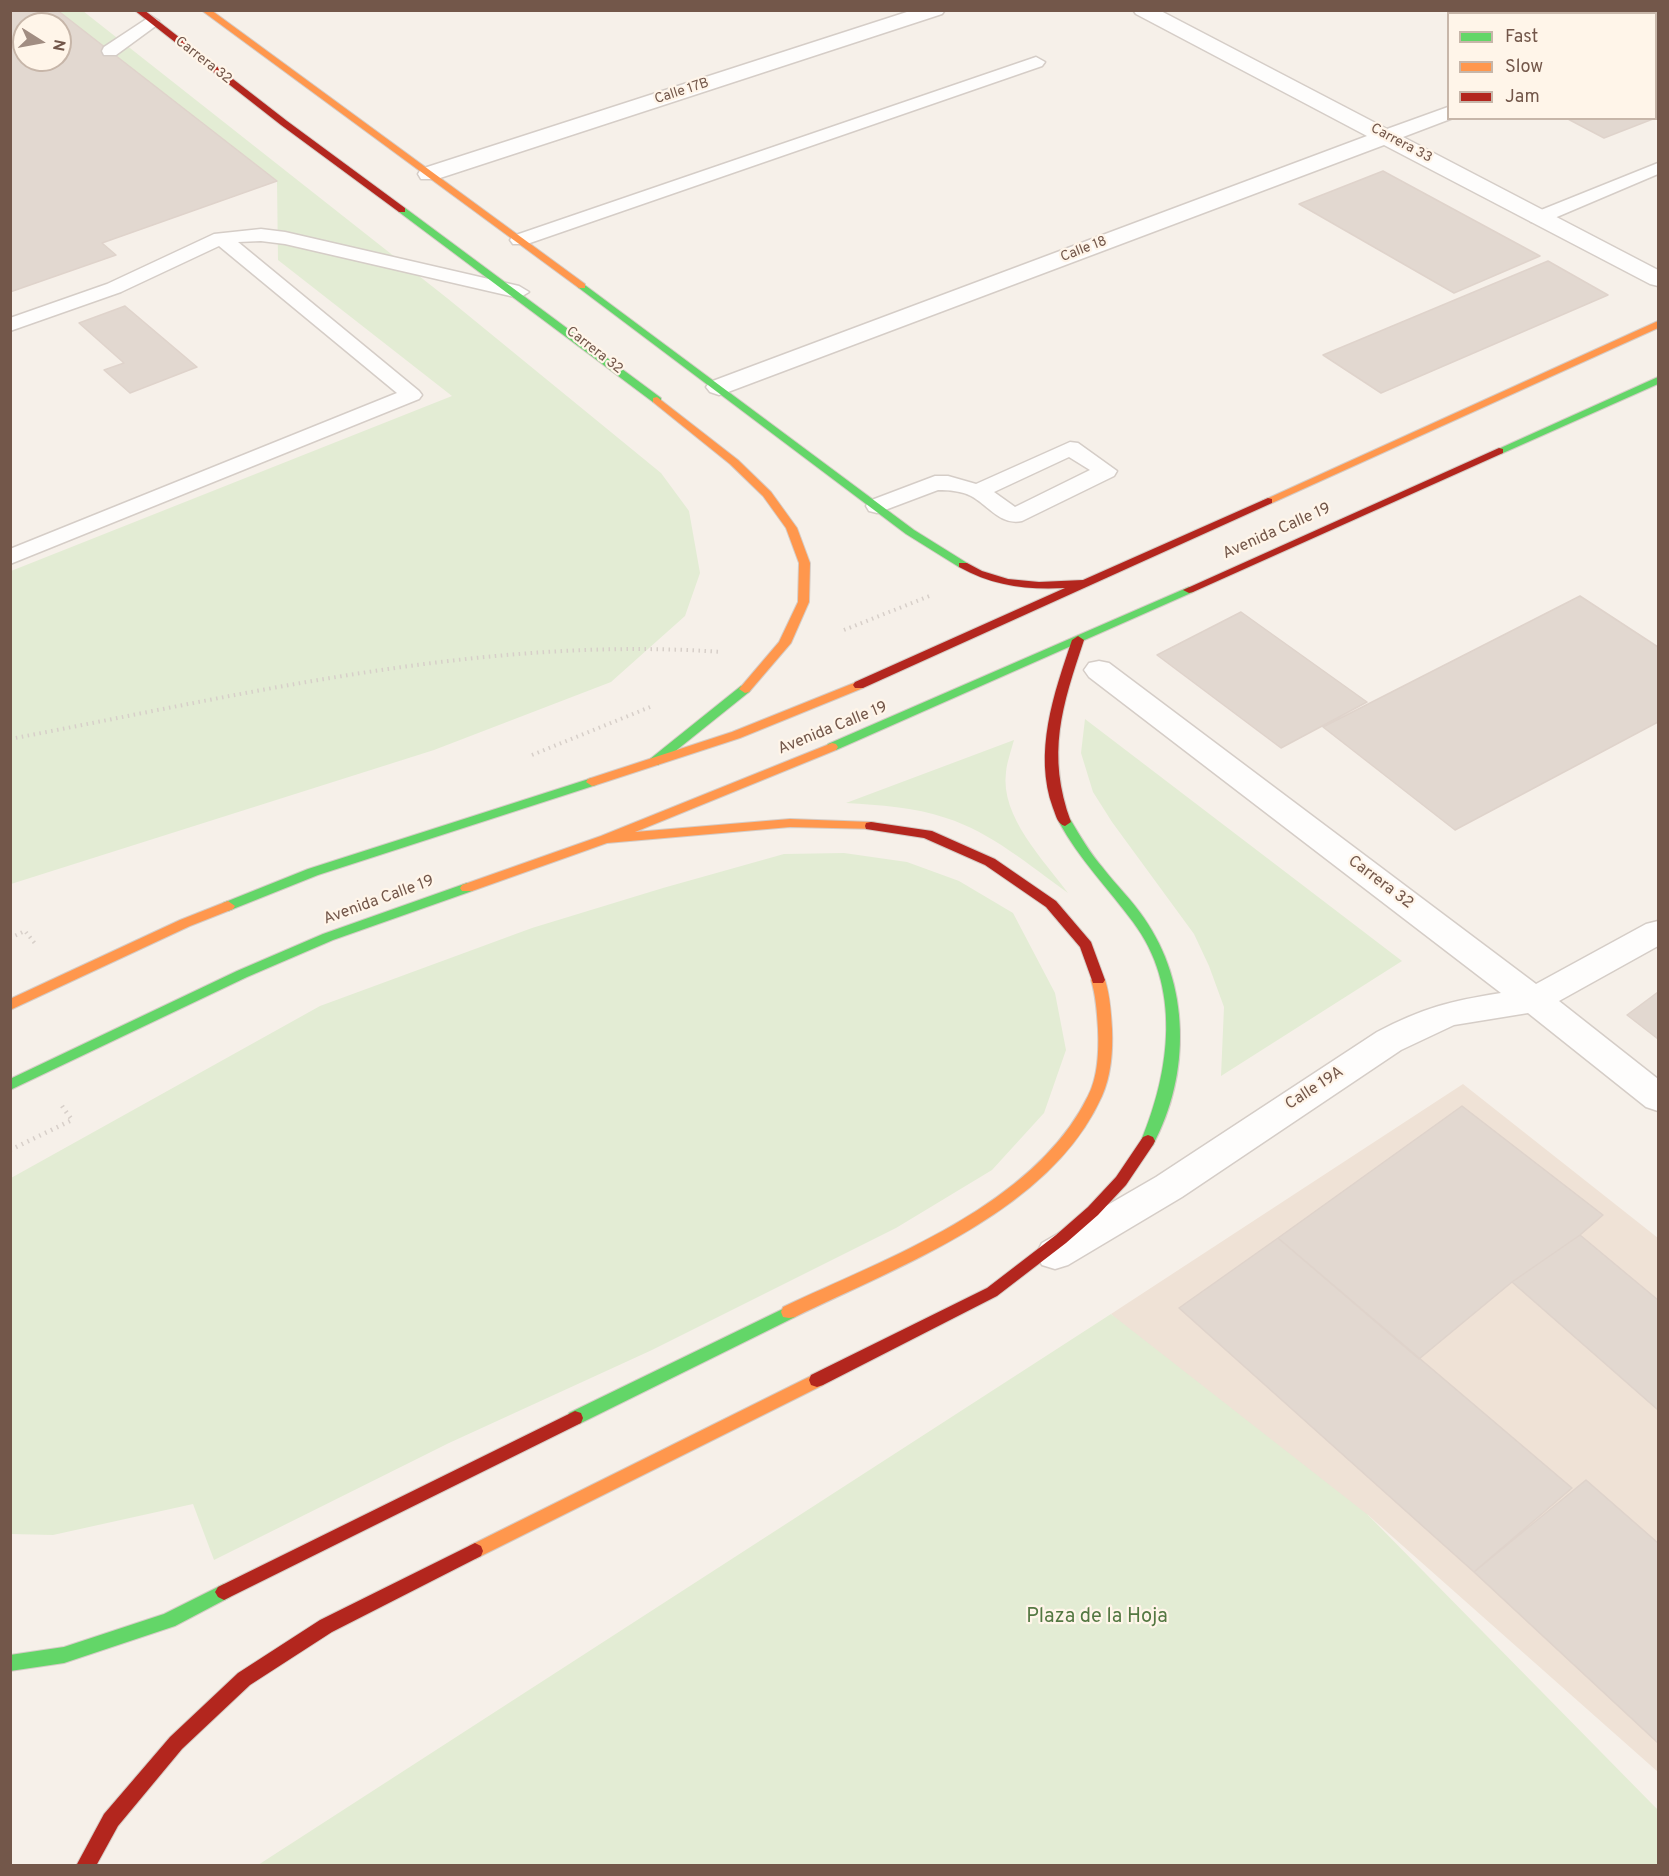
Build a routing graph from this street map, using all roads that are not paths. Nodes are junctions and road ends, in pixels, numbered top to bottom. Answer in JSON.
{"nodes":[{"id":1,"x":935,"y":10,"type":"edge"},
{"id":2,"x":1143,"y":10,"type":"edge"},
{"id":3,"x":210,"y":11,"type":"edge"},
{"id":4,"x":137,"y":14,"type":"edge"},
{"id":5,"x":110,"y":51,"type":"dead end"},
{"id":6,"x":1036,"y":62,"type":"dead end"},
{"id":7,"x":1447,"y":114,"type":"edge"},
{"id":8,"x":1387,"y":137,"type":"junction"},
{"id":9,"x":1659,"y":168,"type":"edge"},
{"id":10,"x":429,"y":174,"type":"junction"},
{"id":11,"x":1538,"y":218,"type":"junction"},
{"id":12,"x":221,"y":238,"type":"junction"},
{"id":13,"x":520,"y":240,"type":"junction"},
{"id":14,"x":1659,"y":279,"type":"edge"},
{"id":15,"x":519,"y":292,"type":"junction"},
{"id":16,"x":1659,"y":324,"type":"edge"},
{"id":17,"x":10,"y":326,"type":"edge"},
{"id":18,"x":1659,"y":380,"type":"edge"},
{"id":19,"x":719,"y":387,"type":"junction"},
{"id":20,"x":978,"y":491,"type":"junction"},
{"id":21,"x":877,"y":506,"type":"junction"},
{"id":22,"x":10,"y":557,"type":"edge"},
{"id":23,"x":1088,"y":583,"type":"junction"},
{"id":24,"x":1078,"y":640,"type":"junction"},
{"id":25,"x":1099,"y":670,"type":"dead end"},
{"id":26,"x":654,"y":762,"type":"junction"},
{"id":27,"x":606,"y":839,"type":"junction"},
{"id":28,"x":1659,"y":932,"type":"edge"},
{"id":29,"x":1534,"y":1000,"type":"junction"},
{"id":30,"x":10,"y":1005,"type":"edge"},
{"id":31,"x":10,"y":1085,"type":"edge"},
{"id":32,"x":1659,"y":1098,"type":"edge"},
{"id":33,"x":992,"y":1292,"type":"junction"},
{"id":34,"x":10,"y":1663,"type":"edge"},
{"id":35,"x":85,"y":1866,"type":"edge"}],
"edges":[{"from":1,"to":10,"type":"street","name":"Calle 17B"},
{"from":2,"to":8,"type":"street","name":"Carrera 33"},
{"from":3,"to":10,"type":"main road"},
{"from":4,"to":5,"type":"lane"},
{"from":4,"to":15,"type":"main road","name":"Carrera 32"},
{"from":6,"to":13,"type":"lane"},
{"from":7,"to":8,"type":"street","name":"Calle 18"},
{"from":8,"to":11,"type":"street","name":"Carrera 33"},
{"from":8,"to":19,"type":"street","name":"Calle 18"},
{"from":9,"to":11,"type":"lane"},
{"from":10,"to":13,"type":"main road"},
{"from":11,"to":14,"type":"street","name":"Carrera 33"},
{"from":12,"to":15,"type":"lane"},
{"from":12,"to":17,"type":"lane"},
{"from":12,"to":22,"type":"lane"},
{"from":13,"to":19,"type":"main road"},
{"from":15,"to":26,"type":"main road","name":"Carrera 32"},
{"from":16,"to":23,"type":"main road","name":"Avenida Calle 19"},
{"from":18,"to":24,"type":"main road","name":"Avenida Calle 19"},
{"from":19,"to":21,"type":"main road"},
{"from":20,"to":20,"type":"lane"},
{"from":20,"to":21,"type":"lane"},
{"from":21,"to":23,"type":"main road"},
{"from":23,"to":26,"type":"main road","name":"Avenida Calle 19"},
{"from":24,"to":27,"type":"main road","name":"Avenida Calle 19"},
{"from":24,"to":33,"type":"main road"},
{"from":25,"to":29,"type":"street","name":"Carrera 32"},
{"from":26,"to":30,"type":"main road","name":"Avenida Calle 19"},
{"from":27,"to":31,"type":"main road","name":"Avenida Calle 19"},
{"from":27,"to":34,"type":"main road"},
{"from":28,"to":29,"type":"street","name":"Calle 19A"},
{"from":29,"to":32,"type":"street","name":"Carrera 32"},
{"from":29,"to":33,"type":"street","name":"Calle 19A"},
{"from":33,"to":35,"type":"main road"}]}
